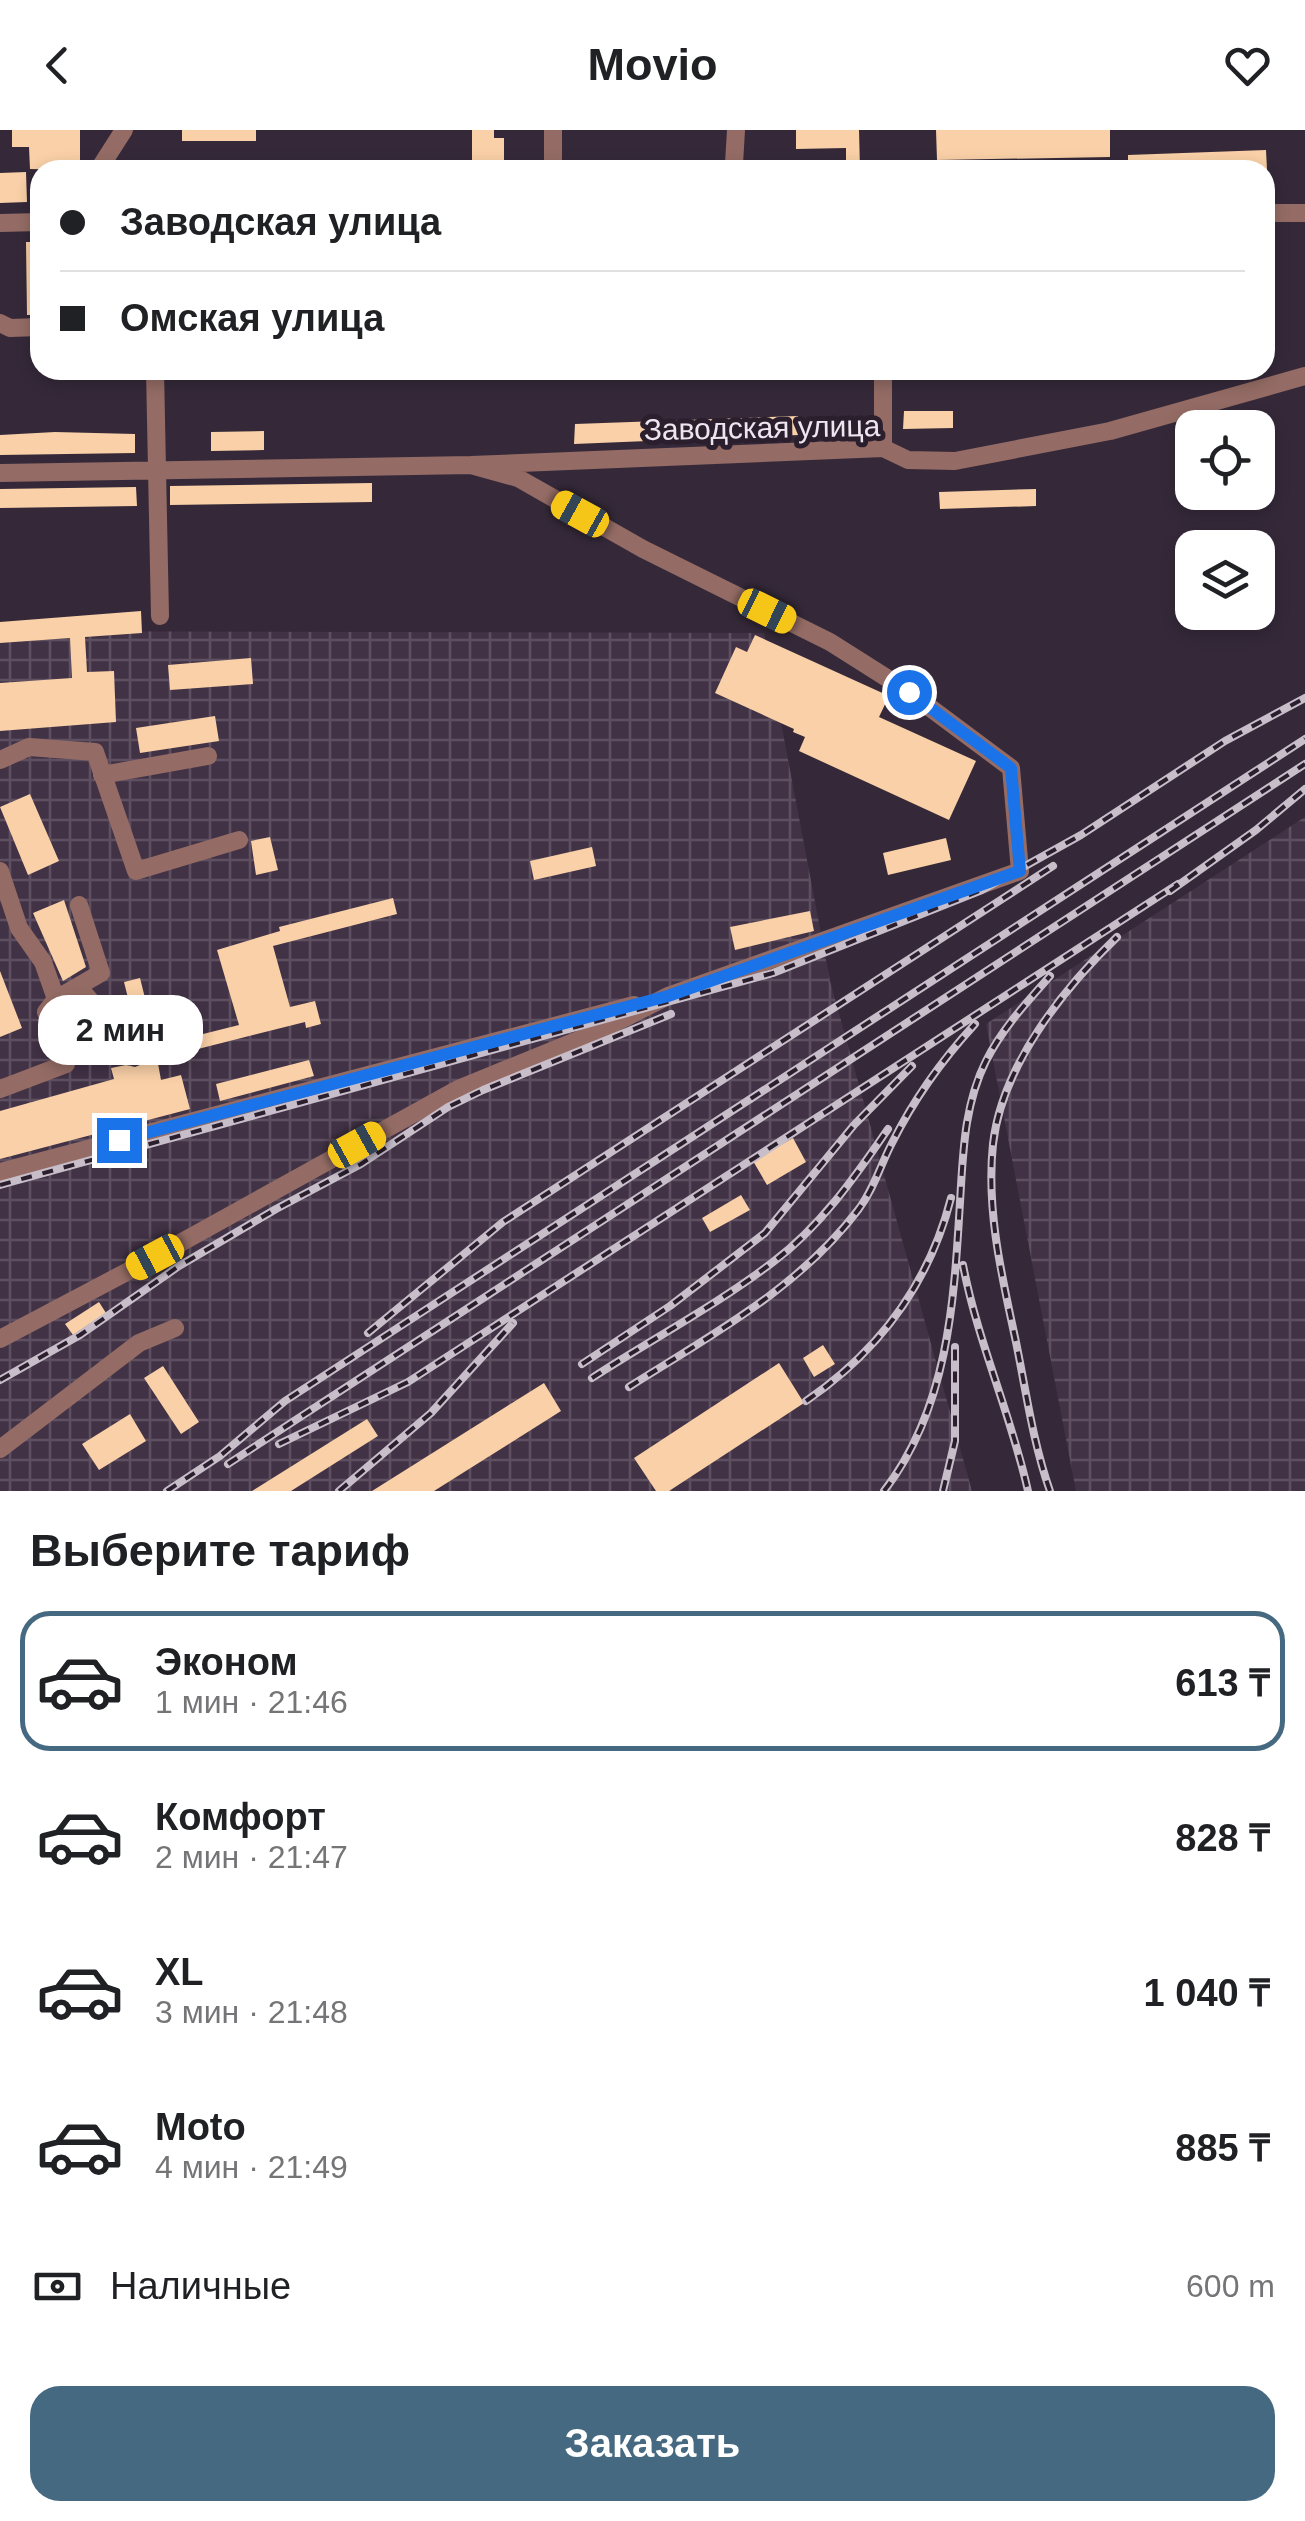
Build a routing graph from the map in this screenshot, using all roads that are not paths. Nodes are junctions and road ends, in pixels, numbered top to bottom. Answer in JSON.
{"nodes":[{"id":1,"x":124,"y":130,"type":"edge"},
{"id":2,"x":553,"y":130,"type":"edge"},
{"id":3,"x":736,"y":130,"type":"edge"},
{"id":4,"x":105,"y":160,"type":"edge"},
{"id":5,"x":553,"y":160,"type":"edge"},
{"id":6,"x":734,"y":160,"type":"edge"},
{"id":7,"x":1275,"y":213,"type":"edge"},
{"id":8,"x":1305,"y":213,"type":"edge"},
{"id":9,"x":30,"y":222,"type":"edge"},
{"id":10,"x":0,"y":223,"type":"edge"},
{"id":11,"x":0,"y":324,"type":"edge"},
{"id":12,"x":30,"y":327,"type":"edge"},
{"id":13,"x":1305,"y":376,"type":"edge"},
{"id":14,"x":155,"y":380,"type":"edge"},
{"id":15,"x":883,"y":380,"type":"edge"},
{"id":16,"x":883,"y":448,"type":"junction"},
{"id":17,"x":471,"y":465,"type":"junction"},
{"id":18,"x":158,"y":470,"type":"junction"},
{"id":19,"x":0,"y":473,"type":"edge"},
{"id":20,"x":160,"y":616,"type":"dead end"},
{"id":21,"x":208,"y":756,"type":"dead end"},
{"id":22,"x":0,"y":760,"type":"edge"},
{"id":23,"x":102,"y":775,"type":"junction"},
{"id":24,"x":240,"y":840,"type":"dead end"},
{"id":25,"x":0,"y":871,"type":"edge"},
{"id":26,"x":78,"y":905,"type":"dead end"},
{"id":27,"x":78,"y":986,"type":"junction"},
{"id":28,"x":668,"y":996,"type":"junction"},
{"id":29,"x":56,"y":999,"type":"junction"},
{"id":30,"x":181,"y":1031,"type":"dead end"},
{"id":31,"x":0,"y":1089,"type":"edge"},
{"id":32,"x":0,"y":1172,"type":"edge"},
{"id":33,"x":175,"y":1328,"type":"dead end"},
{"id":34,"x":0,"y":1338,"type":"edge"},
{"id":35,"x":0,"y":1449,"type":"edge"}],
"edges":[{"from":1,"to":4,"type":"street"},
{"from":2,"to":5,"type":"street"},
{"from":3,"to":6,"type":"street"},
{"from":7,"to":8,"type":"street"},
{"from":9,"to":10,"type":"street"},
{"from":11,"to":12,"type":"street"},
{"from":13,"to":16,"type":"street","name":"Заводская улица"},
{"from":14,"to":18,"type":"street"},
{"from":15,"to":16,"type":"street"},
{"from":16,"to":17,"type":"street","name":"Заводская улица"},
{"from":17,"to":18,"type":"street","name":"Заводская улица"},
{"from":17,"to":28,"type":"street","name":"Заводская улица"},
{"from":18,"to":19,"type":"street","name":"Заводская улица"},
{"from":18,"to":20,"type":"street"},
{"from":21,"to":23,"type":"street"},
{"from":22,"to":23,"type":"street"},
{"from":23,"to":24,"type":"street"},
{"from":25,"to":29,"type":"street"},
{"from":26,"to":27,"type":"street"},
{"from":27,"to":29,"type":"street"},
{"from":27,"to":30,"type":"street"},
{"from":28,"to":32,"type":"street"},
{"from":28,"to":34,"type":"street"},
{"from":29,"to":31,"type":"street"},
{"from":33,"to":35,"type":"street"}]}
